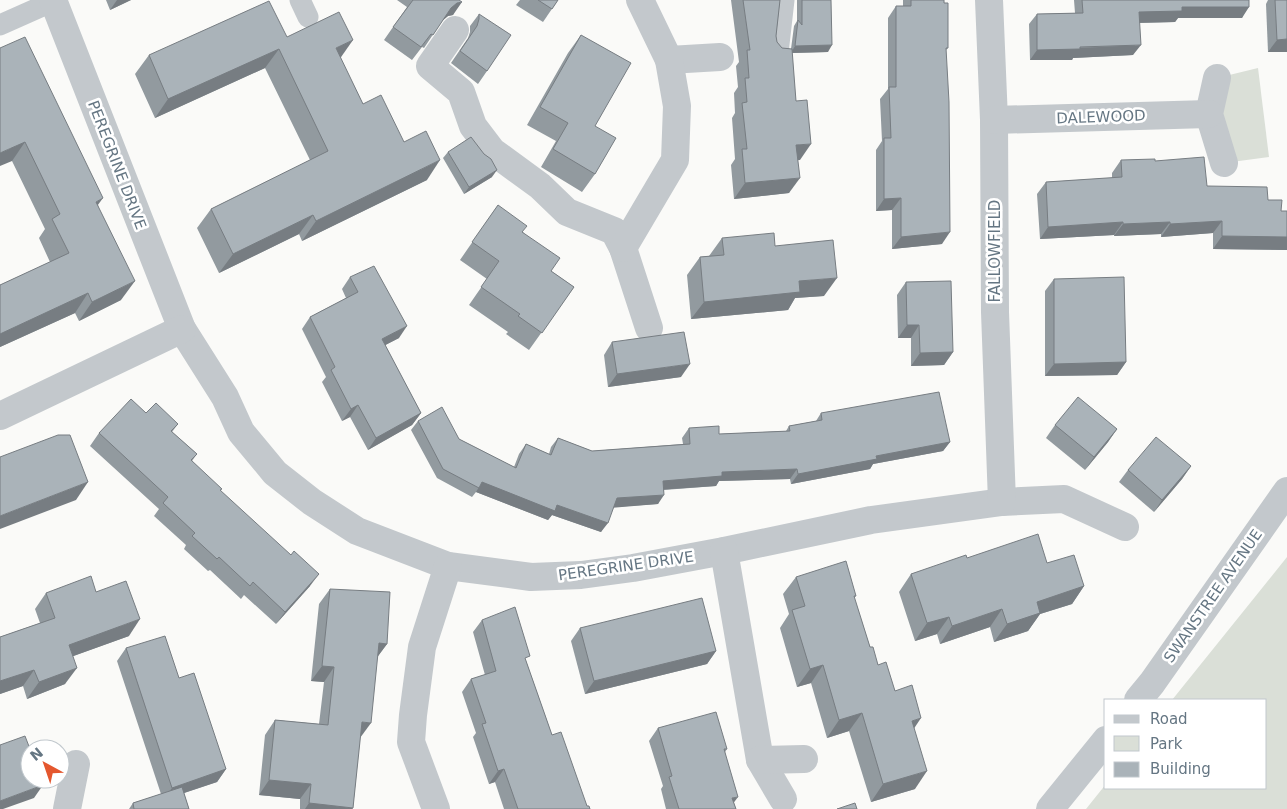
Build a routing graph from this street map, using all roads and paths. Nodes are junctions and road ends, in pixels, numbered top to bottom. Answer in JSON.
{"nodes":[{"id":1,"x":53,"y":0,"type":"edge"},
{"id":2,"x":640,"y":0,"type":"edge"},
{"id":3,"x":784,"y":0,"type":"edge"},
{"id":4,"x":989,"y":0,"type":"edge"},
{"id":5,"x":0,"y":25,"type":"edge"},
{"id":6,"x":454,"y":30,"type":"dead end"},
{"id":7,"x":778,"y":53,"type":"edge"},
{"id":8,"x":720,"y":57,"type":"dead end"},
{"id":9,"x":669,"y":60,"type":"junction"},
{"id":10,"x":1217,"y":78,"type":"dead end"},
{"id":11,"x":1209,"y":114,"type":"junction"},
{"id":12,"x":994,"y":120,"type":"junction"},
{"id":13,"x":1224,"y":163,"type":"dead end"},
{"id":14,"x":623,"y":248,"type":"junction"},
{"id":15,"x":649,"y":328,"type":"dead end"},
{"id":16,"x":182,"y":329,"type":"junction"},
{"id":17,"x":0,"y":416,"type":"edge"},
{"id":18,"x":1287,"y":491,"type":"edge"},
{"id":19,"x":1002,"y":502,"type":"junction"},
{"id":20,"x":1125,"y":527,"type":"dead end"},
{"id":21,"x":724,"y":551,"type":"junction"},
{"id":22,"x":448,"y":566,"type":"junction"},
{"id":23,"x":1139,"y":699,"type":"edge"},
{"id":24,"x":1104,"y":742,"type":"edge"},
{"id":25,"x":804,"y":759,"type":"dead end"},
{"id":26,"x":760,"y":760,"type":"junction"},
{"id":27,"x":76,"y":764,"type":"dead end"},
{"id":28,"x":783,"y":800,"type":"dead end"},
{"id":29,"x":67,"y":809,"type":"edge"},
{"id":30,"x":436,"y":809,"type":"edge"},
{"id":31,"x":1050,"y":809,"type":"edge"}],
"edges":[{"from":1,"to":5,"type":"lane"},
{"from":1,"to":16,"type":"street","name":"PEREGRINE DRIVE"},
{"from":2,"to":9,"type":"street"},
{"from":3,"to":7,"type":"lane"},
{"from":4,"to":12,"type":"street","name":"FALLOWFIELD"},
{"from":6,"to":14,"type":"street"},
{"from":8,"to":9,"type":"street"},
{"from":9,"to":14,"type":"street"},
{"from":10,"to":11,"type":"street"},
{"from":11,"to":12,"type":"street","name":"DALEWOOD"},
{"from":11,"to":13,"type":"street"},
{"from":12,"to":19,"type":"street","name":"FALLOWFIELD"},
{"from":14,"to":15,"type":"street"},
{"from":16,"to":17,"type":"street"},
{"from":16,"to":22,"type":"street","name":"PEREGRINE DRIVE"},
{"from":18,"to":23,"type":"street","name":"SWANSTREE AVENUE"},
{"from":19,"to":20,"type":"street","name":"PEREGRINE DRIVE"},
{"from":19,"to":21,"type":"street","name":"PEREGRINE DRIVE"},
{"from":21,"to":22,"type":"street","name":"PEREGRINE DRIVE"},
{"from":21,"to":26,"type":"street"},
{"from":22,"to":30,"type":"street"},
{"from":24,"to":31,"type":"street"},
{"from":25,"to":26,"type":"street"},
{"from":26,"to":28,"type":"street"},
{"from":27,"to":29,"type":"street"}]}
